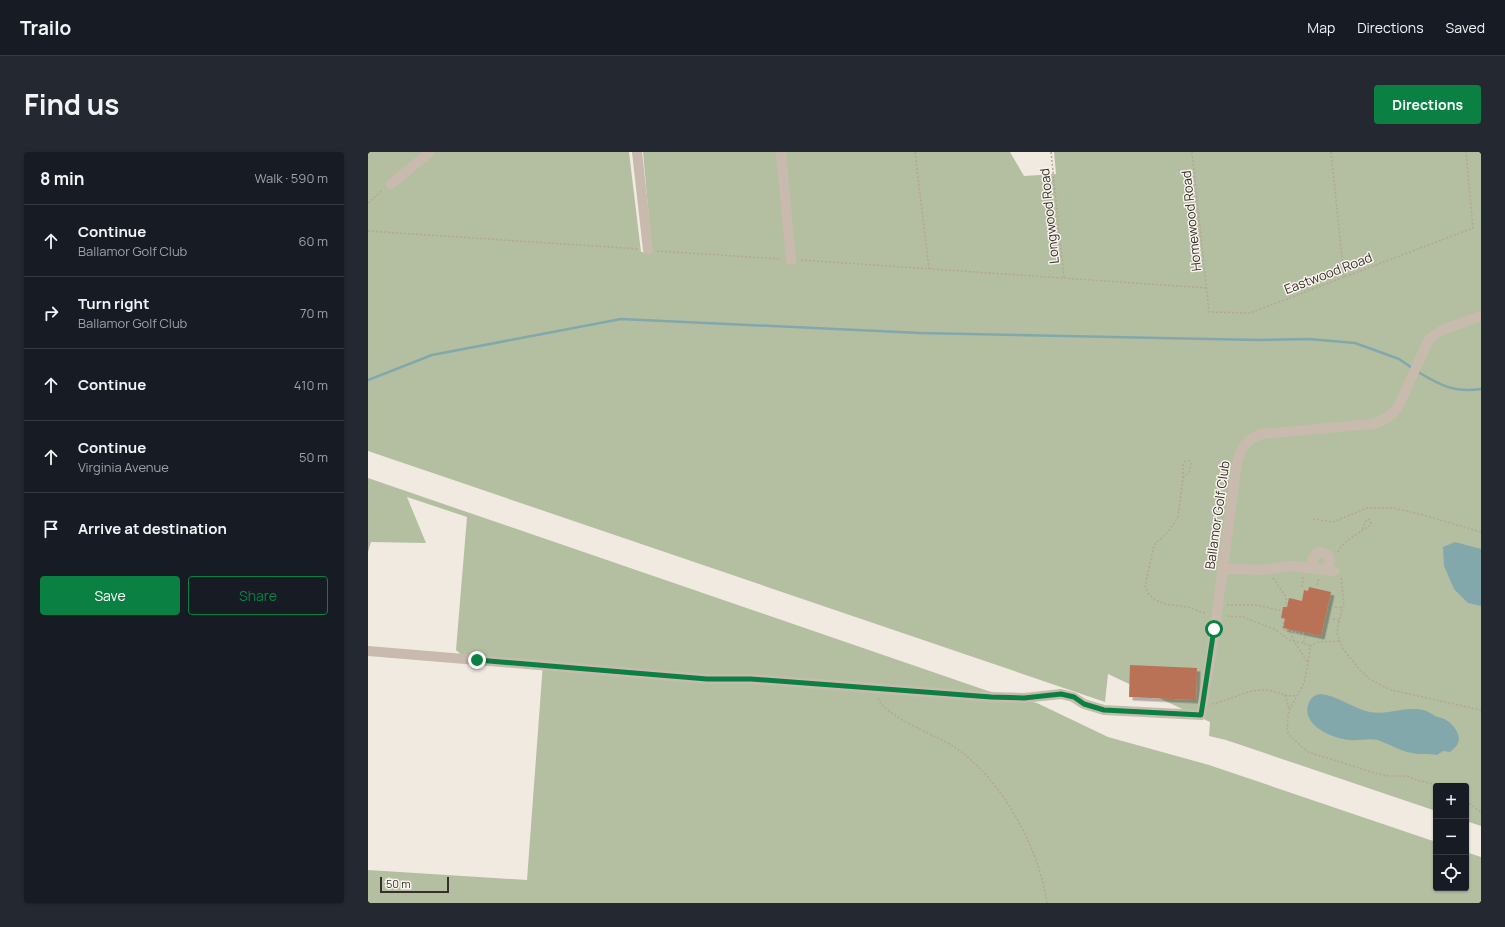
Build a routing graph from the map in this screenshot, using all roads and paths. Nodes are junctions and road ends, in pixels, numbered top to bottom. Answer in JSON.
{"nodes":[{"id":1,"x":430,"y":152,"type":"edge"},
{"id":2,"x":637,"y":152,"type":"edge"},
{"id":3,"x":781,"y":152,"type":"edge"},
{"id":4,"x":916,"y":152,"type":"edge"},
{"id":5,"x":1051,"y":152,"type":"edge"},
{"id":6,"x":1192,"y":152,"type":"edge"},
{"id":7,"x":1331,"y":152,"type":"edge"},
{"id":8,"x":1466,"y":152,"type":"edge"},
{"id":9,"x":391,"y":184,"type":"joint"},
{"id":10,"x":368,"y":203,"type":"edge"},
{"id":11,"x":648,"y":250,"type":"dead end"},
{"id":12,"x":791,"y":260,"type":"dead end"},
{"id":13,"x":929,"y":269,"type":"dead end"},
{"id":14,"x":1344,"y":277,"type":"junction"},
{"id":15,"x":1064,"y":278,"type":"dead end"},
{"id":16,"x":1207,"y":288,"type":"joint"},
{"id":17,"x":1481,"y":316,"type":"edge"},
{"id":18,"x":1183,"y":478,"type":"junction"},
{"id":19,"x":1313,"y":519,"type":"dead end"},
{"id":20,"x":1362,"y":531,"type":"junction"},
{"id":21,"x":1481,"y":532,"type":"edge"},
{"id":22,"x":1338,"y":556,"type":"dead end"},
{"id":23,"x":1271,"y":569,"type":"junction"},
{"id":24,"x":1222,"y":570,"type":"junction"},
{"id":25,"x":1337,"y":572,"type":"joint"},
{"id":26,"x":1218,"y":597,"type":"junction"},
{"id":27,"x":1286,"y":606,"type":"dead end"},
{"id":28,"x":1335,"y":607,"type":"dead end"},
{"id":29,"x":1343,"y":608,"type":"junction"},
{"id":30,"x":1282,"y":611,"type":"dead end"},
{"id":31,"x":1216,"y":616,"type":"junction"},
{"id":32,"x":1284,"y":618,"type":"dead end"},
{"id":33,"x":1333,"y":619,"type":"dead end"},
{"id":34,"x":1339,"y":620,"type":"junction"},
{"id":35,"x":1286,"y":630,"type":"junction"},
{"id":36,"x":1290,"y":631,"type":"junction"},
{"id":37,"x":1284,"y":636,"type":"junction"},
{"id":38,"x":1294,"y":641,"type":"junction"},
{"id":39,"x":1339,"y":641,"type":"junction"},
{"id":40,"x":1303,"y":643,"type":"junction"},
{"id":41,"x":1310,"y":646,"type":"junction"},
{"id":42,"x":368,"y":651,"type":"edge"},
{"id":43,"x":1308,"y":663,"type":"junction"},
{"id":44,"x":876,"y":689,"type":"junction"},
{"id":45,"x":1285,"y":695,"type":"junction"},
{"id":46,"x":1297,"y":695,"type":"junction"},
{"id":47,"x":1203,"y":704,"type":"junction"},
{"id":48,"x":1290,"y":710,"type":"junction"},
{"id":49,"x":1481,"y":710,"type":"edge"},
{"id":50,"x":1433,"y":784,"type":"edge"},
{"id":51,"x":1469,"y":803,"type":"edge"},
{"id":52,"x":1481,"y":812,"type":"edge"},
{"id":53,"x":1047,"y":903,"type":"edge"}],
"edges":[{"from":1,"to":9,"type":"street"},
{"from":2,"to":11,"type":"street"},
{"from":3,"to":12,"type":"street"},
{"from":4,"to":13,"type":"path"},
{"from":5,"to":15,"type":"path","name":"Longwood Road"},
{"from":6,"to":16,"type":"path","name":"Homewood Road"},
{"from":7,"to":14,"type":"path"},
{"from":8,"to":14,"type":"path","name":"Eastwood Road"},
{"from":9,"to":10,"type":"path"},
{"from":14,"to":16,"type":"path","name":"Eastwood Road"},
{"from":17,"to":24,"type":"street","name":"Ballamor Golf Club"},
{"from":18,"to":18,"type":"path"},
{"from":18,"to":31,"type":"path"},
{"from":19,"to":21,"type":"path"},
{"from":20,"to":20,"type":"path"},
{"from":20,"to":22,"type":"path"},
{"from":23,"to":24,"type":"street"},
{"from":23,"to":25,"type":"street"},
{"from":23,"to":27,"type":"path"},
{"from":24,"to":26,"type":"street","name":"Ballamor Golf Club"},
{"from":25,"to":29,"type":"path"},
{"from":26,"to":30,"type":"path"},
{"from":26,"to":31,"type":"street","name":"Ballamor Golf Club"},
{"from":28,"to":29,"type":"path"},
{"from":29,"to":34,"type":"path"},
{"from":31,"to":37,"type":"path"},
{"from":31,"to":47,"type":"street","name":"Ballamor Golf Club"},
{"from":32,"to":35,"type":"path"},
{"from":33,"to":34,"type":"path"},
{"from":34,"to":39,"type":"path"},
{"from":35,"to":36,"type":"path"},
{"from":35,"to":37,"type":"path"},
{"from":36,"to":38,"type":"path"},
{"from":36,"to":40,"type":"path"},
{"from":37,"to":38,"type":"path"},
{"from":38,"to":40,"type":"path"},
{"from":38,"to":43,"type":"path"},
{"from":39,"to":41,"type":"path"},
{"from":39,"to":49,"type":"path"},
{"from":40,"to":41,"type":"path"},
{"from":41,"to":43,"type":"path"},
{"from":42,"to":44,"type":"street"},
{"from":43,"to":46,"type":"path"},
{"from":44,"to":47,"type":"street"},
{"from":44,"to":53,"type":"path"},
{"from":45,"to":46,"type":"path"},
{"from":45,"to":47,"type":"path"},
{"from":45,"to":48,"type":"path"},
{"from":46,"to":48,"type":"path"},
{"from":48,"to":50,"type":"path"},
{"from":51,"to":52,"type":"path"}]}
